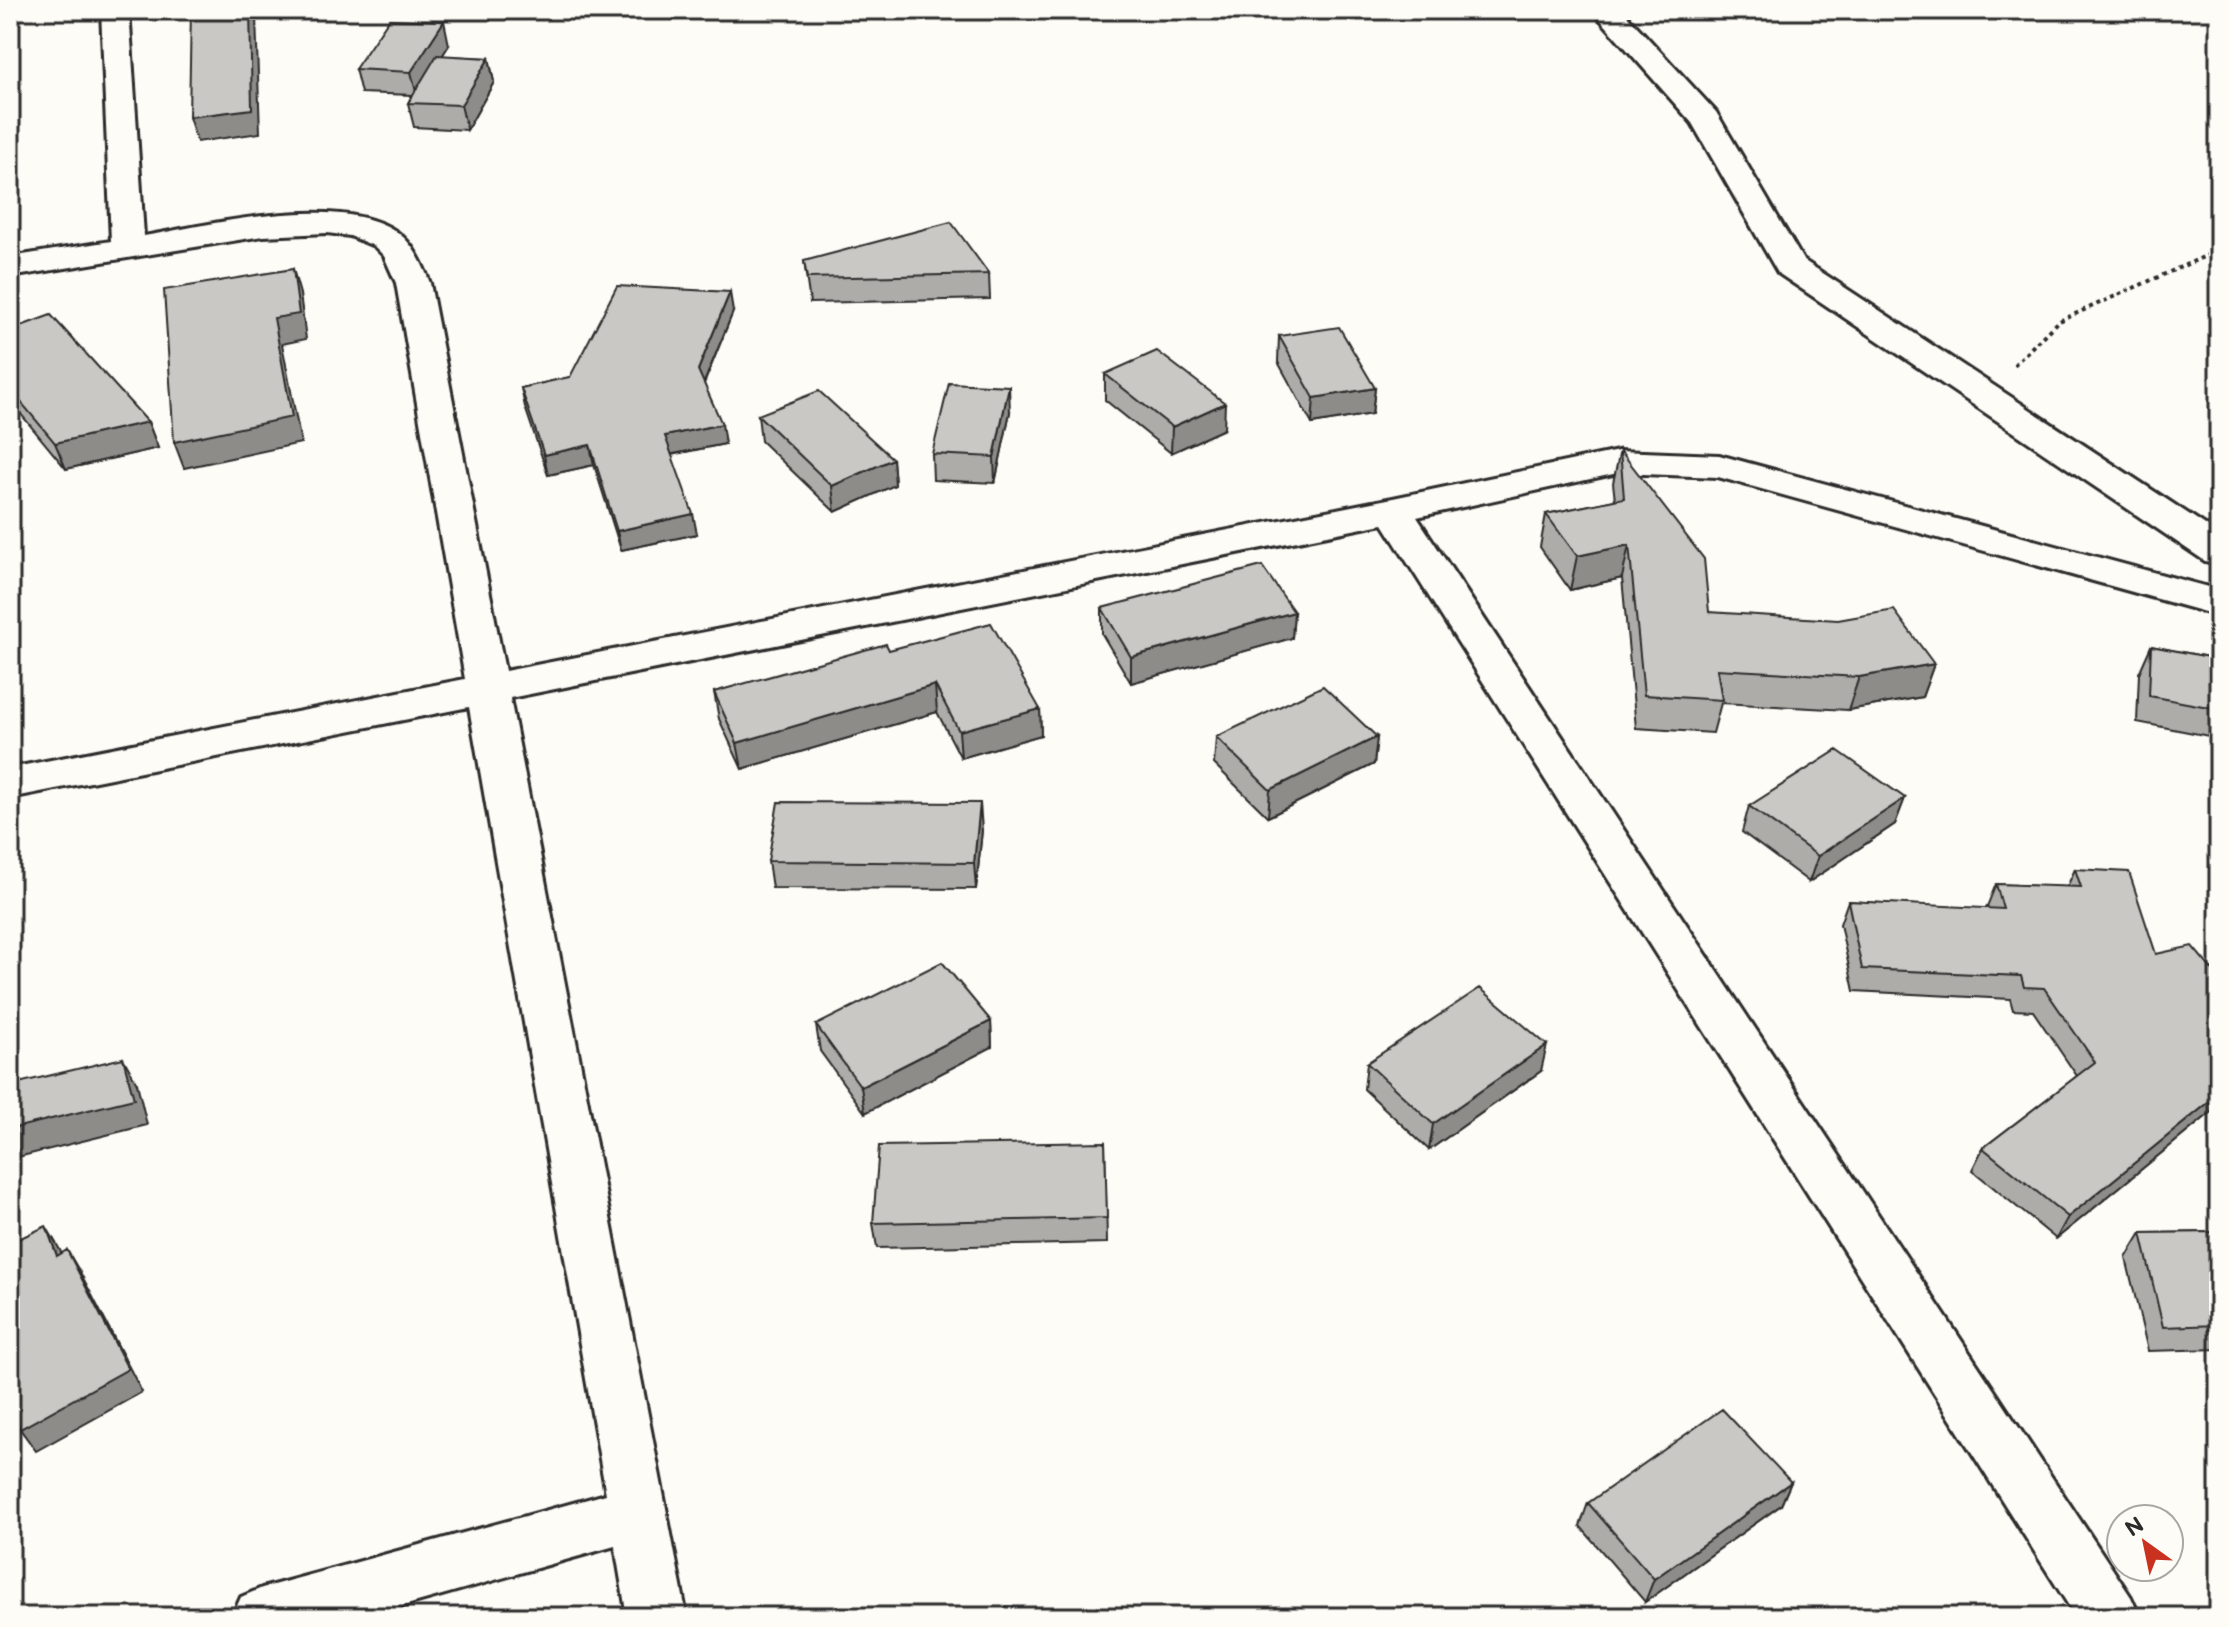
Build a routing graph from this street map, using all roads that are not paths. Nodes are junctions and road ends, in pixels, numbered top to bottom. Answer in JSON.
{"nodes":[{"id":1,"x":115,"y":10,"type":"edge"},
{"id":2,"x":1606,"y":10,"type":"edge"},
{"id":3,"x":128,"y":249,"type":"junction"},
{"id":4,"x":10,"y":267,"type":"edge"},
{"id":5,"x":1393,"y":510,"type":"junction"},
{"id":6,"x":2219,"y":552,"type":"edge"},
{"id":7,"x":2219,"y":603,"type":"edge"},
{"id":8,"x":490,"y":690,"type":"junction"},
{"id":9,"x":10,"y":783,"type":"edge"},
{"id":10,"x":640,"y":1512,"type":"junction"},
{"id":11,"x":262,"y":1617,"type":"edge"},
{"id":12,"x":657,"y":1617,"type":"edge"},
{"id":13,"x":2110,"y":1617,"type":"edge"}],
"edges":[{"from":1,"to":3,"type":"street"},
{"from":2,"to":6,"type":"street"},
{"from":3,"to":4,"type":"street"},
{"from":3,"to":8,"type":"street"},
{"from":5,"to":7,"type":"street"},
{"from":5,"to":8,"type":"street"},
{"from":5,"to":13,"type":"street"},
{"from":8,"to":9,"type":"street"},
{"from":8,"to":10,"type":"street"},
{"from":10,"to":11,"type":"street"},
{"from":10,"to":12,"type":"street"}]}
